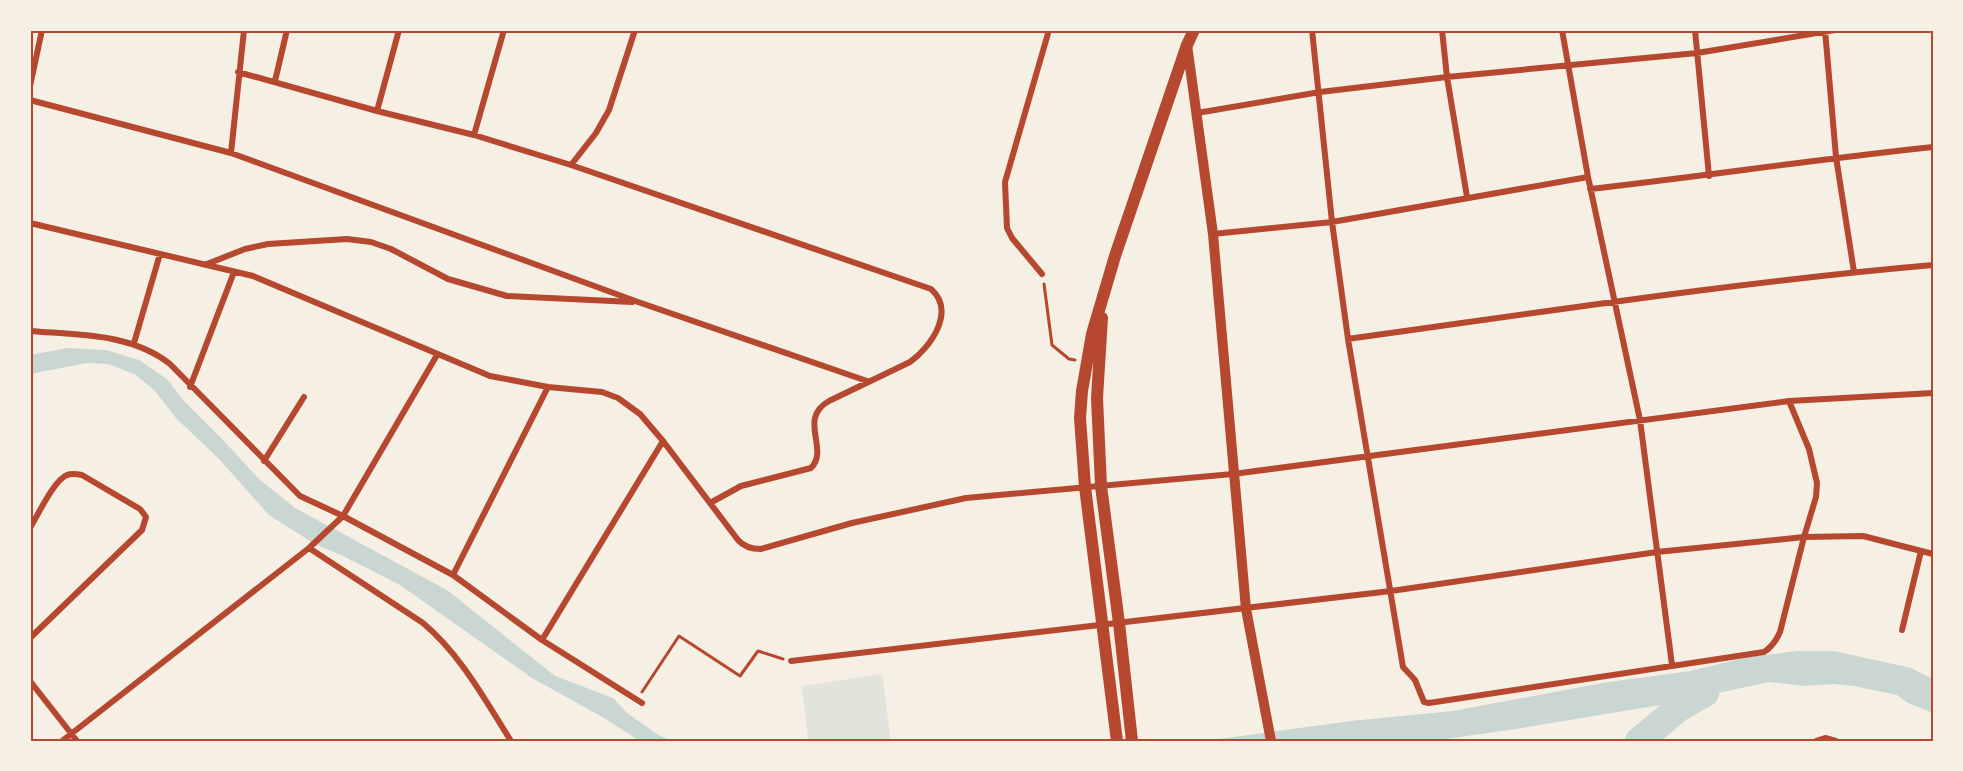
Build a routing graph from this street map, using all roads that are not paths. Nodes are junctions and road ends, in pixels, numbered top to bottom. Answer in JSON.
{"nodes":[{"id":1,"x":42,"y":30,"type":"edge"},
{"id":2,"x":244,"y":30,"type":"edge"},
{"id":3,"x":287,"y":30,"type":"edge"},
{"id":4,"x":399,"y":30,"type":"edge"},
{"id":5,"x":504,"y":30,"type":"edge"},
{"id":6,"x":635,"y":30,"type":"edge"},
{"id":7,"x":1049,"y":30,"type":"edge"},
{"id":8,"x":1194,"y":30,"type":"edge"},
{"id":9,"x":1312,"y":30,"type":"edge"},
{"id":10,"x":1443,"y":30,"type":"edge"},
{"id":11,"x":1562,"y":30,"type":"edge"},
{"id":12,"x":1695,"y":30,"type":"edge"},
{"id":13,"x":1835,"y":30,"type":"edge"},
{"id":14,"x":1825,"y":31,"type":"edge"},
{"id":15,"x":1187,"y":45,"type":"junction"},
{"id":16,"x":1697,"y":53,"type":"junction"},
{"id":17,"x":1567,"y":64,"type":"junction"},
{"id":18,"x":238,"y":72,"type":"junction"},
{"id":19,"x":1448,"y":77,"type":"junction"},
{"id":20,"x":275,"y":81,"type":"junction"},
{"id":21,"x":30,"y":86,"type":"edge"},
{"id":22,"x":1320,"y":92,"type":"junction"},
{"id":23,"x":30,"y":100,"type":"edge"},
{"id":24,"x":376,"y":111,"type":"junction"},
{"id":25,"x":1197,"y":113,"type":"junction"},
{"id":26,"x":474,"y":135,"type":"junction"},
{"id":27,"x":1933,"y":147,"type":"edge"},
{"id":28,"x":231,"y":153,"type":"junction"},
{"id":29,"x":1836,"y":158,"type":"junction"},
{"id":30,"x":571,"y":165,"type":"junction"},
{"id":31,"x":1709,"y":176,"type":"junction"},
{"id":32,"x":1588,"y":177,"type":"junction"},
{"id":33,"x":1590,"y":189,"type":"junction"},
{"id":34,"x":1467,"y":197,"type":"junction"},
{"id":35,"x":1332,"y":222,"type":"junction"},
{"id":36,"x":30,"y":223,"type":"edge"},
{"id":37,"x":1213,"y":234,"type":"junction"},
{"id":38,"x":160,"y":254,"type":"junction"},
{"id":39,"x":206,"y":264,"type":"junction"},
{"id":40,"x":1933,"y":265,"type":"edge"},
{"id":41,"x":234,"y":272,"type":"junction"},
{"id":42,"x":1854,"y":272,"type":"junction"},
{"id":43,"x":1042,"y":274,"type":"road end"},
{"id":44,"x":1103,"y":299,"type":"junction"},
{"id":45,"x":638,"y":302,"type":"junction"},
{"id":46,"x":1616,"y":302,"type":"junction"},
{"id":47,"x":30,"y":331,"type":"edge"},
{"id":48,"x":1348,"y":339,"type":"junction"},
{"id":49,"x":134,"y":344,"type":"junction"},
{"id":50,"x":437,"y":355,"type":"junction"},
{"id":51,"x":867,"y":381,"type":"junction"},
{"id":52,"x":190,"y":387,"type":"junction"},
{"id":53,"x":548,"y":387,"type":"junction"},
{"id":54,"x":1933,"y":393,"type":"edge"},
{"id":55,"x":304,"y":397,"type":"dead end"},
{"id":56,"x":1789,"y":401,"type":"junction"},
{"id":57,"x":1640,"y":420,"type":"junction"},
{"id":58,"x":663,"y":441,"type":"junction"},
{"id":59,"x":1368,"y":457,"type":"junction"},
{"id":60,"x":264,"y":460,"type":"junction"},
{"id":61,"x":1233,"y":474,"type":"junction"},
{"id":62,"x":1101,"y":486,"type":"junction"},
{"id":63,"x":1085,"y":487,"type":"junction"},
{"id":64,"x":710,"y":503,"type":"junction"},
{"id":65,"x":343,"y":516,"type":"junction"},
{"id":66,"x":30,"y":528,"type":"edge"},
{"id":67,"x":1804,"y":537,"type":"junction"},
{"id":68,"x":310,"y":547,"type":"junction"},
{"id":69,"x":1921,"y":550,"type":"junction"},
{"id":70,"x":1657,"y":552,"type":"junction"},
{"id":71,"x":1933,"y":554,"type":"edge"},
{"id":72,"x":453,"y":576,"type":"junction"},
{"id":73,"x":1391,"y":591,"type":"junction"},
{"id":74,"x":1246,"y":609,"type":"junction"},
{"id":75,"x":1119,"y":623,"type":"junction"},
{"id":76,"x":1102,"y":624,"type":"junction"},
{"id":77,"x":1902,"y":630,"type":"dead end"},
{"id":78,"x":30,"y":638,"type":"edge"},
{"id":79,"x":542,"y":640,"type":"junction"},
{"id":80,"x":791,"y":661,"type":"road end"},
{"id":81,"x":1672,"y":665,"type":"junction"},
{"id":82,"x":30,"y":681,"type":"edge"},
{"id":83,"x":639,"y":701,"type":"road end"},
{"id":84,"x":71,"y":734,"type":"junction"},
{"id":85,"x":1132,"y":739,"type":"edge"},
{"id":86,"x":62,"y":741,"type":"edge"},
{"id":87,"x":77,"y":741,"type":"edge"},
{"id":88,"x":511,"y":741,"type":"edge"},
{"id":89,"x":1117,"y":741,"type":"edge"},
{"id":90,"x":1270,"y":741,"type":"edge"},
{"id":91,"x":1816,"y":741,"type":"edge"},
{"id":92,"x":1836,"y":741,"type":"edge"}],
"edges":[{"from":1,"to":21,"type":"street"},
{"from":2,"to":18,"type":"street"},
{"from":3,"to":20,"type":"street"},
{"from":4,"to":24,"type":"street"},
{"from":5,"to":26,"type":"street"},
{"from":6,"to":30,"type":"street"},
{"from":7,"to":43,"type":"street"},
{"from":8,"to":15,"type":"main road"},
{"from":9,"to":22,"type":"street"},
{"from":10,"to":19,"type":"street"},
{"from":11,"to":17,"type":"street"},
{"from":12,"to":16,"type":"street"},
{"from":13,"to":14,"type":"street"},
{"from":14,"to":16,"type":"street"},
{"from":14,"to":29,"type":"street"},
{"from":15,"to":25,"type":"street"},
{"from":15,"to":44,"type":"main road"},
{"from":16,"to":17,"type":"street"},
{"from":16,"to":31,"type":"street"},
{"from":17,"to":19,"type":"street"},
{"from":17,"to":32,"type":"street"},
{"from":18,"to":20,"type":"street"},
{"from":18,"to":28,"type":"street"},
{"from":19,"to":22,"type":"street"},
{"from":19,"to":34,"type":"street"},
{"from":20,"to":24,"type":"street"},
{"from":22,"to":25,"type":"street"},
{"from":22,"to":35,"type":"street"},
{"from":23,"to":28,"type":"street"},
{"from":24,"to":26,"type":"street"},
{"from":25,"to":37,"type":"street"},
{"from":26,"to":30,"type":"street"},
{"from":27,"to":29,"type":"street"},
{"from":28,"to":45,"type":"street"},
{"from":29,"to":31,"type":"street"},
{"from":29,"to":42,"type":"street"},
{"from":30,"to":51,"type":"street"},
{"from":31,"to":33,"type":"street"},
{"from":32,"to":33,"type":"street"},
{"from":32,"to":34,"type":"street"},
{"from":33,"to":46,"type":"street"},
{"from":34,"to":35,"type":"street"},
{"from":35,"to":37,"type":"street"},
{"from":35,"to":48,"type":"street"},
{"from":36,"to":38,"type":"street"},
{"from":37,"to":61,"type":"street"},
{"from":38,"to":39,"type":"street"},
{"from":38,"to":49,"type":"street"},
{"from":39,"to":41,"type":"street"},
{"from":39,"to":45,"type":"street"},
{"from":40,"to":42,"type":"street"},
{"from":41,"to":50,"type":"street"},
{"from":41,"to":52,"type":"street"},
{"from":42,"to":46,"type":"street"},
{"from":44,"to":62,"type":"main road"},
{"from":44,"to":63,"type":"main road"},
{"from":45,"to":51,"type":"street"},
{"from":46,"to":48,"type":"street"},
{"from":46,"to":57,"type":"street"},
{"from":47,"to":49,"type":"street"},
{"from":48,"to":59,"type":"street"},
{"from":49,"to":52,"type":"street"},
{"from":50,"to":53,"type":"street"},
{"from":50,"to":65,"type":"street"},
{"from":51,"to":64,"type":"street"},
{"from":52,"to":60,"type":"street"},
{"from":53,"to":58,"type":"street"},
{"from":53,"to":72,"type":"street"},
{"from":54,"to":56,"type":"street"},
{"from":55,"to":60,"type":"street"},
{"from":56,"to":57,"type":"street"},
{"from":56,"to":67,"type":"street"},
{"from":57,"to":59,"type":"street"},
{"from":57,"to":70,"type":"street"},
{"from":58,"to":64,"type":"street"},
{"from":58,"to":79,"type":"street"},
{"from":59,"to":61,"type":"street"},
{"from":59,"to":73,"type":"street"},
{"from":60,"to":65,"type":"street"},
{"from":61,"to":62,"type":"street"},
{"from":61,"to":74,"type":"street"},
{"from":62,"to":63,"type":"street"},
{"from":62,"to":75,"type":"main road"},
{"from":63,"to":64,"type":"street"},
{"from":63,"to":76,"type":"main road"},
{"from":65,"to":68,"type":"street"},
{"from":65,"to":72,"type":"street"},
{"from":66,"to":78,"type":"street"},
{"from":67,"to":69,"type":"street"},
{"from":67,"to":70,"type":"street"},
{"from":67,"to":81,"type":"street"},
{"from":68,"to":84,"type":"street"},
{"from":68,"to":88,"type":"street"},
{"from":69,"to":71,"type":"street"},
{"from":69,"to":77,"type":"street"},
{"from":70,"to":73,"type":"street"},
{"from":70,"to":81,"type":"street"},
{"from":72,"to":79,"type":"street"},
{"from":73,"to":74,"type":"street"},
{"from":73,"to":81,"type":"street"},
{"from":74,"to":75,"type":"street"},
{"from":74,"to":90,"type":"street"},
{"from":75,"to":76,"type":"street"},
{"from":75,"to":85,"type":"main road"},
{"from":76,"to":80,"type":"street"},
{"from":76,"to":89,"type":"main road"},
{"from":79,"to":83,"type":"street"},
{"from":82,"to":84,"type":"street"},
{"from":84,"to":86,"type":"street"},
{"from":84,"to":87,"type":"street"},
{"from":91,"to":92,"type":"street"}]}
